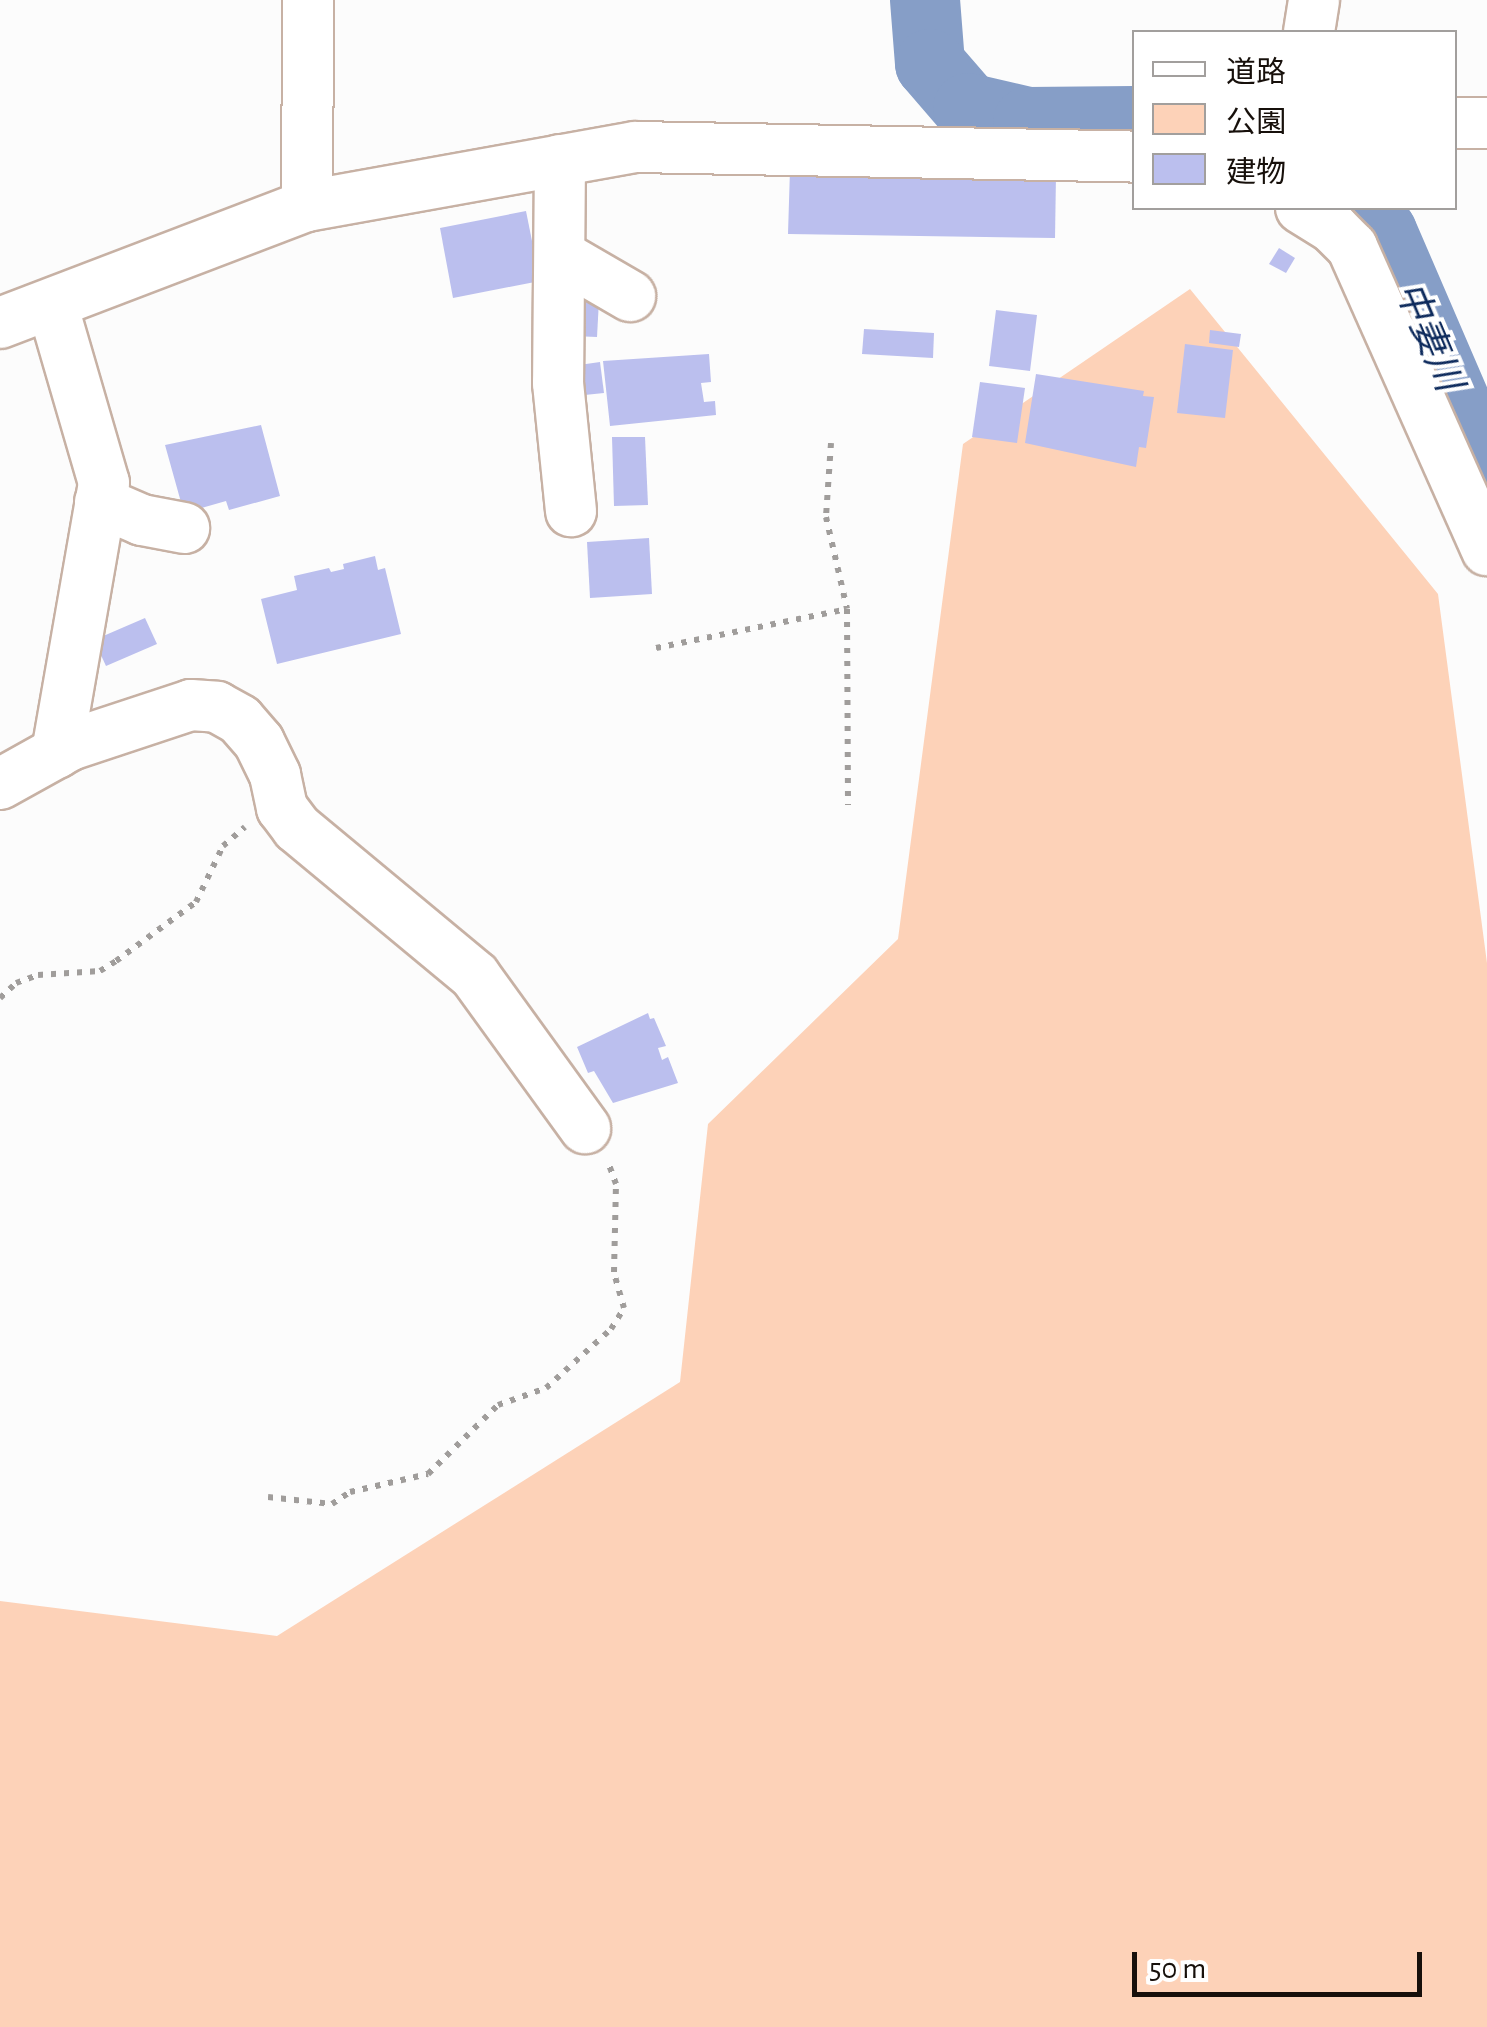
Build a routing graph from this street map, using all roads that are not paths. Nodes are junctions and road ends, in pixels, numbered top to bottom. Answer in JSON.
{"nodes":[{"id":1,"x":308,"y":0,"type":"edge"},
{"id":2,"x":1314,"y":0,"type":"edge"},
{"id":3,"x":1310,"y":30,"type":"edge"},
{"id":4,"x":1457,"y":123,"type":"edge"},
{"id":5,"x":1487,"y":124,"type":"edge"},
{"id":6,"x":1132,"y":156,"type":"edge"},
{"id":7,"x":560,"y":160,"type":"junction"},
{"id":8,"x":308,"y":206,"type":"junction"},
{"id":9,"x":1304,"y":210,"type":"edge"},
{"id":10,"x":561,"y":256,"type":"junction"},
{"id":11,"x":630,"y":296,"type":"dead end"},
{"id":12,"x":52,"y":304,"type":"junction"},
{"id":13,"x":0,"y":324,"type":"edge"},
{"id":14,"x":100,"y":502,"type":"junction"},
{"id":15,"x":571,"y":511,"type":"dead end"},
{"id":16,"x":184,"y":528,"type":"dead end"},
{"id":17,"x":1487,"y":550,"type":"edge"},
{"id":18,"x":57,"y":753,"type":"junction"},
{"id":19,"x":0,"y":784,"type":"edge"},
{"id":20,"x":585,"y":1128,"type":"road end"}],
"edges":[{"from":1,"to":8,"type":"street"},
{"from":2,"to":3,"type":"street"},
{"from":4,"to":5,"type":"street"},
{"from":6,"to":7,"type":"street"},
{"from":7,"to":8,"type":"street"},
{"from":7,"to":10,"type":"street"},
{"from":8,"to":12,"type":"street"},
{"from":9,"to":17,"type":"street"},
{"from":10,"to":11,"type":"street"},
{"from":10,"to":15,"type":"street"},
{"from":12,"to":13,"type":"street"},
{"from":12,"to":14,"type":"street"},
{"from":14,"to":16,"type":"street"},
{"from":14,"to":18,"type":"street"},
{"from":18,"to":19,"type":"street"},
{"from":18,"to":20,"type":"street"}]}
